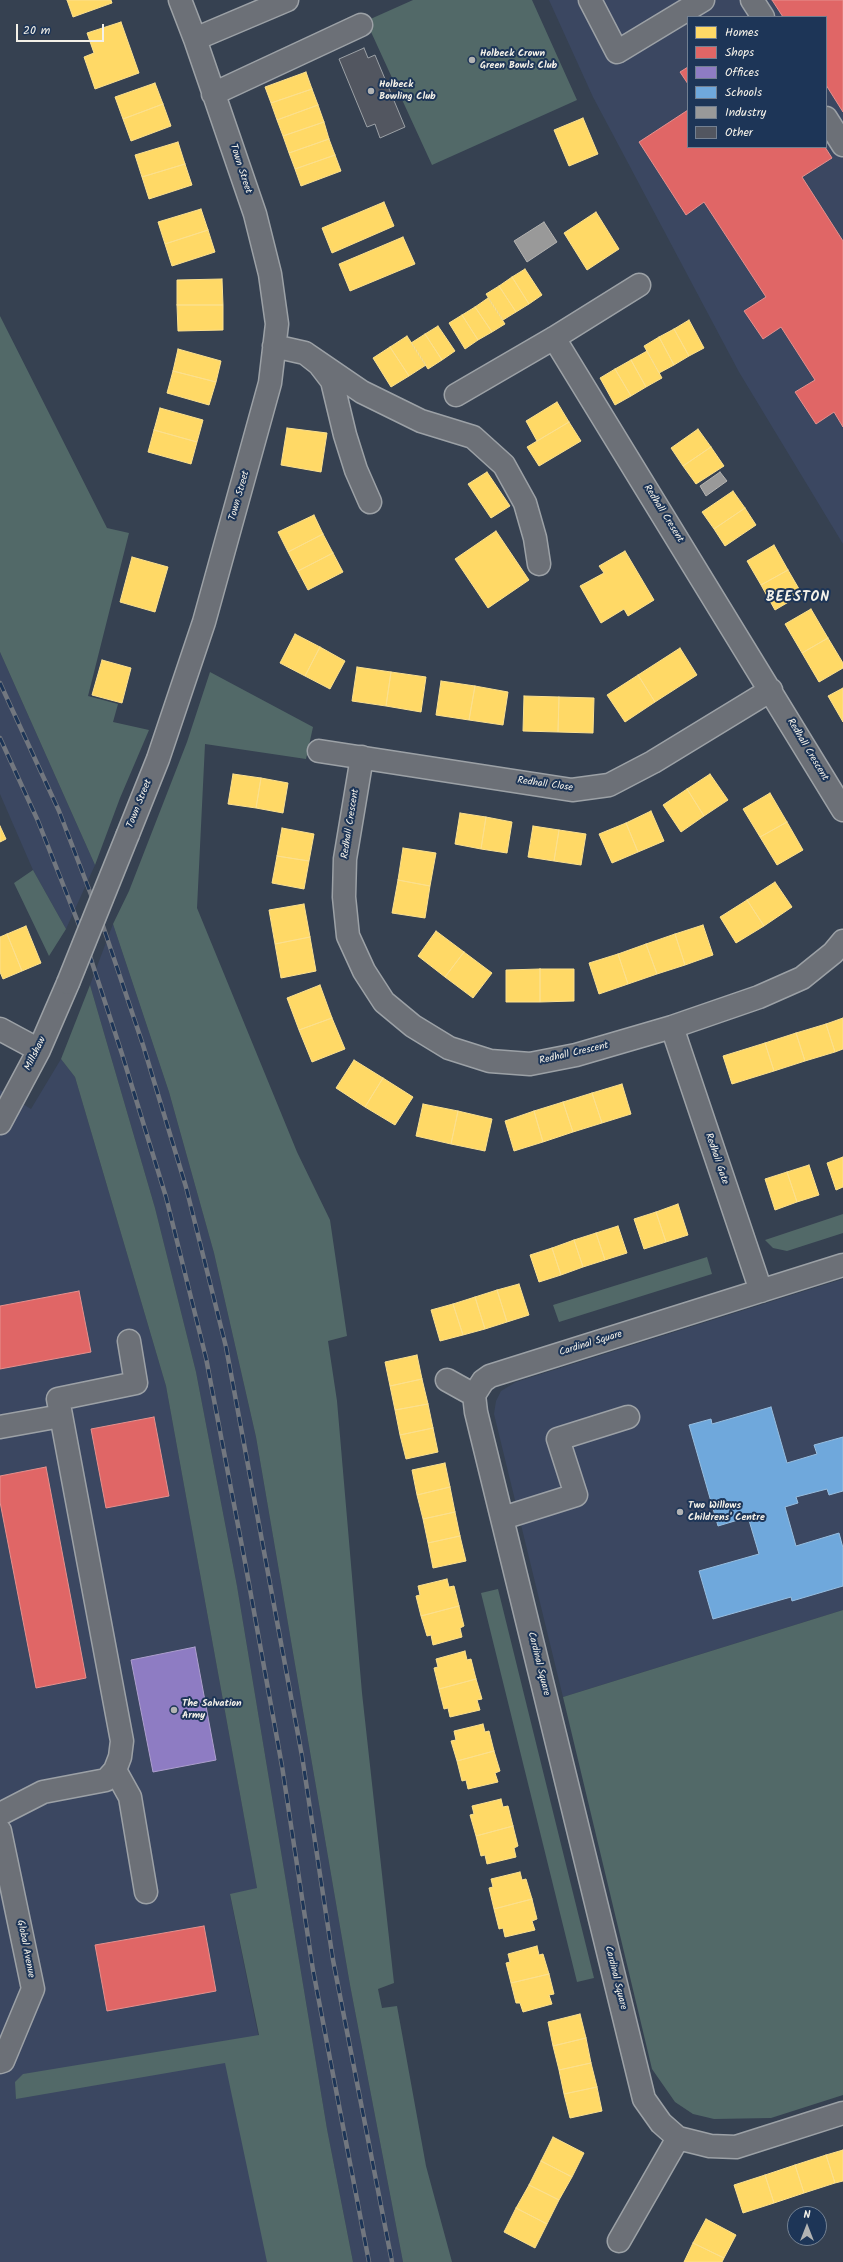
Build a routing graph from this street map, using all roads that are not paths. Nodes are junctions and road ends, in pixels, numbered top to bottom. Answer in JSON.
{"nodes":[{"id":1,"x":180,"y":0,"type":"edge"},
{"id":2,"x":287,"y":0,"type":"edge"},
{"id":3,"x":590,"y":0,"type":"edge"},
{"id":4,"x":703,"y":0,"type":"edge"},
{"id":5,"x":752,"y":0,"type":"edge"},
{"id":6,"x":762,"y":16,"type":"edge"},
{"id":7,"x":361,"y":26,"type":"dead end"},
{"id":8,"x":195,"y":39,"type":"junction"},
{"id":9,"x":213,"y":94,"type":"junction"},
{"id":10,"x":827,"y":120,"type":"edge"},
{"id":11,"x":843,"y":145,"type":"edge"},
{"id":12,"x":639,"y":285,"type":"dead end"},
{"id":13,"x":554,"y":338,"type":"junction"},
{"id":14,"x":274,"y":346,"type":"junction"},
{"id":15,"x":305,"y":353,"type":"junction"},
{"id":16,"x":456,"y":395,"type":"dead end"},
{"id":17,"x":370,"y":502,"type":"dead end"},
{"id":18,"x":539,"y":564,"type":"dead end"},
{"id":19,"x":771,"y":690,"type":"junction"},
{"id":20,"x":320,"y":751,"type":"dead end"},
{"id":21,"x":362,"y":757,"type":"junction"},
{"id":22,"x":843,"y":810,"type":"edge"},
{"id":23,"x":843,"y":941,"type":"edge"},
{"id":24,"x":68,"y":983,"type":"joint"},
{"id":25,"x":672,"y":1028,"type":"junction"},
{"id":26,"x":0,"y":1029,"type":"edge"},
{"id":27,"x":39,"y":1050,"type":"junction"},
{"id":28,"x":0,"y":1123,"type":"edge"},
{"id":29,"x":843,"y":1265,"type":"edge"},
{"id":30,"x":761,"y":1291,"type":"junction"},
{"id":31,"x":129,"y":1341,"type":"dead end"},
{"id":32,"x":447,"y":1380,"type":"dead end"},
{"id":33,"x":474,"y":1395,"type":"junction"},
{"id":34,"x":61,"y":1416,"type":"junction"},
{"id":35,"x":628,"y":1417,"type":"dead end"},
{"id":36,"x":0,"y":1427,"type":"edge"},
{"id":37,"x":502,"y":1518,"type":"junction"},
{"id":38,"x":115,"y":1770,"type":"junction"},
{"id":39,"x":0,"y":1814,"type":"edge"},
{"id":40,"x":0,"y":1831,"type":"edge"},
{"id":41,"x":146,"y":1892,"type":"dead end"},
{"id":42,"x":0,"y":2062,"type":"edge"},
{"id":43,"x":843,"y":2113,"type":"edge"},
{"id":44,"x":678,"y":2138,"type":"junction"},
{"id":45,"x":619,"y":2240,"type":"dead end"}],
"edges":[{"from":1,"to":8,"type":"street","name":"Town Street"},
{"from":2,"to":8,"type":"street"},
{"from":3,"to":4,"type":"street"},
{"from":5,"to":6,"type":"street"},
{"from":7,"to":9,"type":"street"},
{"from":8,"to":9,"type":"street","name":"Town Street"},
{"from":9,"to":14,"type":"street","name":"Town Street"},
{"from":10,"to":11,"type":"street"},
{"from":12,"to":13,"type":"street"},
{"from":13,"to":16,"type":"street"},
{"from":13,"to":19,"type":"street","name":"Redhall Cresent"},
{"from":14,"to":15,"type":"street"},
{"from":14,"to":24,"type":"street","name":"Town Street","bridge":true},
{"from":15,"to":17,"type":"street"},
{"from":15,"to":18,"type":"street"},
{"from":19,"to":21,"type":"street","name":"Redhall Close"},
{"from":19,"to":22,"type":"street","name":"Redhall Crescent"},
{"from":20,"to":21,"type":"street","name":"Redhall Close"},
{"from":21,"to":25,"type":"street","name":"Redhall Crescent"},
{"from":23,"to":25,"type":"street","name":"Redhall Crescent"},
{"from":24,"to":27,"type":"street","name":"Millshaw"},
{"from":25,"to":30,"type":"street","name":"Redhall Gate"},
{"from":26,"to":27,"type":"street"},
{"from":27,"to":28,"type":"street","name":"Millshaw"},
{"from":29,"to":30,"type":"street","name":"Cardinal Square"},
{"from":30,"to":33,"type":"street","name":"Cardinal Square"},
{"from":31,"to":34,"type":"street"},
{"from":32,"to":33,"type":"street"},
{"from":33,"to":37,"type":"street","name":"Cardinal Square"},
{"from":34,"to":36,"type":"street"},
{"from":34,"to":38,"type":"street"},
{"from":35,"to":37,"type":"street"},
{"from":37,"to":44,"type":"street","name":"Cardinal Square"},
{"from":38,"to":39,"type":"street"},
{"from":38,"to":41,"type":"street"},
{"from":40,"to":42,"type":"street","name":"Global Avenue"},
{"from":43,"to":44,"type":"street","name":"Cardinal Square"},
{"from":44,"to":45,"type":"street"}]}
